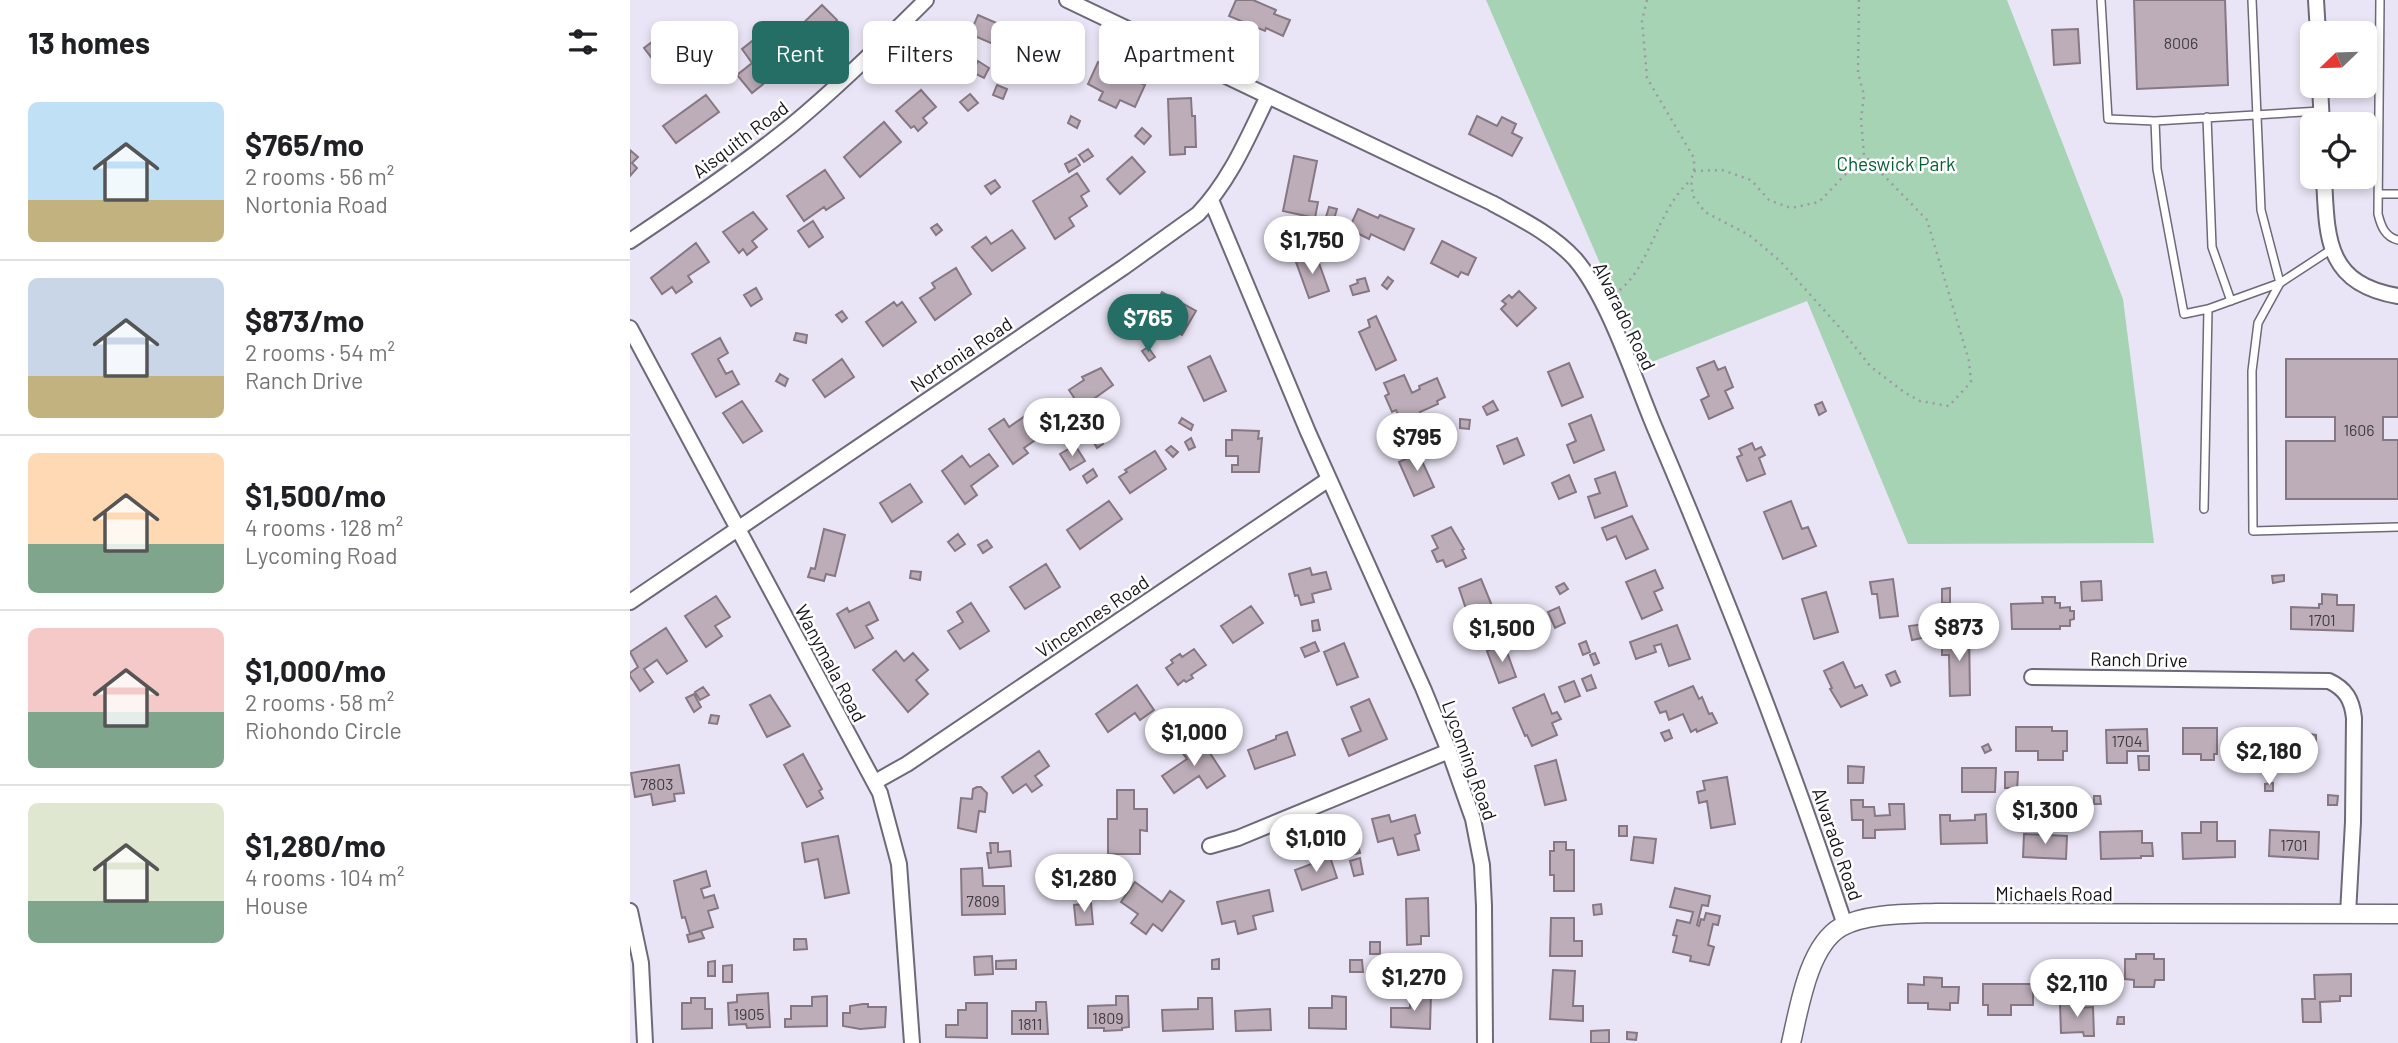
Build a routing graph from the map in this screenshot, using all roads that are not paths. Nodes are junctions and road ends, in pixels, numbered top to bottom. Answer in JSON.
{"nodes":[{"id":1,"x":926,"y":0,"type":"edge"},
{"id":2,"x":1067,"y":0,"type":"edge"},
{"id":3,"x":2101,"y":0,"type":"edge"},
{"id":4,"x":2252,"y":0,"type":"edge"},
{"id":5,"x":2316,"y":0,"type":"edge"},
{"id":6,"x":2380,"y":0,"type":"edge"},
{"id":7,"x":2317,"y":21,"type":"edge"},
{"id":8,"x":2379,"y":76,"type":"joint"},
{"id":9,"x":1268,"y":96,"type":"junction"},
{"id":10,"x":2256,"y":114,"type":"junction"},
{"id":11,"x":2300,"y":116,"type":"edge"},
{"id":12,"x":2207,"y":117,"type":"junction"},
{"id":13,"x":2155,"y":121,"type":"junction"},
{"id":14,"x":2324,"y":189,"type":"edge"},
{"id":15,"x":2378,"y":194,"type":"junction"},
{"id":16,"x":2398,"y":194,"type":"edge"},
{"id":17,"x":1211,"y":200,"type":"junction"},
{"id":18,"x":2398,"y":240,"type":"edge"},
{"id":19,"x":630,"y":241,"type":"edge"},
{"id":20,"x":2332,"y":249,"type":"junction"},
{"id":21,"x":2280,"y":283,"type":"junction"},
{"id":22,"x":2398,"y":296,"type":"edge"},
{"id":23,"x":2231,"y":301,"type":"junction"},
{"id":24,"x":2208,"y":309,"type":"junction"},
{"id":25,"x":630,"y":328,"type":"edge"},
{"id":26,"x":1329,"y":479,"type":"junction"},
{"id":27,"x":2204,"y":509,"type":"dead end"},
{"id":28,"x":2398,"y":527,"type":"edge"},
{"id":29,"x":737,"y":528,"type":"junction"},
{"id":30,"x":630,"y":602,"type":"edge"},
{"id":31,"x":2032,"y":677,"type":"dead end"},
{"id":32,"x":1449,"y":751,"type":"junction"},
{"id":33,"x":875,"y":782,"type":"junction"},
{"id":34,"x":1210,"y":846,"type":"dead end"},
{"id":35,"x":630,"y":911,"type":"edge"},
{"id":36,"x":2348,"y":914,"type":"junction"},
{"id":37,"x":2398,"y":914,"type":"edge"},
{"id":38,"x":1846,"y":925,"type":"junction"},
{"id":39,"x":645,"y":1043,"type":"edge"},
{"id":40,"x":912,"y":1043,"type":"edge"},
{"id":41,"x":1485,"y":1043,"type":"edge"},
{"id":42,"x":1791,"y":1043,"type":"edge"}],
"edges":[{"from":1,"to":19,"type":"street","name":"Aisquith Road"},
{"from":2,"to":9,"type":"street","name":"Alvarado Road"},
{"from":3,"to":13,"type":"lane"},
{"from":4,"to":10,"type":"lane"},
{"from":5,"to":7,"type":"street"},
{"from":6,"to":8,"type":"lane"},
{"from":8,"to":15,"type":"lane"},
{"from":9,"to":17,"type":"street","name":"Nortonia Road"},
{"from":9,"to":38,"type":"street","name":"Alvarado Road"},
{"from":10,"to":11,"type":"lane"},
{"from":10,"to":12,"type":"lane"},
{"from":10,"to":21,"type":"lane"},
{"from":12,"to":13,"type":"lane"},
{"from":12,"to":23,"type":"lane"},
{"from":13,"to":24,"type":"lane"},
{"from":14,"to":20,"type":"street"},
{"from":15,"to":16,"type":"lane"},
{"from":15,"to":18,"type":"lane"},
{"from":17,"to":26,"type":"street","name":"Lycoming Road"},
{"from":17,"to":29,"type":"street","name":"Nortonia Road"},
{"from":20,"to":21,"type":"lane"},
{"from":20,"to":22,"type":"street"},
{"from":21,"to":23,"type":"lane"},
{"from":21,"to":28,"type":"lane"},
{"from":23,"to":24,"type":"lane"},
{"from":24,"to":27,"type":"lane"},
{"from":25,"to":29,"type":"street","name":"Wanymala Road"},
{"from":26,"to":32,"type":"street","name":"Lycoming Road"},
{"from":26,"to":33,"type":"street","name":"Vincennes Road"},
{"from":29,"to":30,"type":"street","name":"Nortonia Road"},
{"from":29,"to":33,"type":"street","name":"Wanymala Road"},
{"from":31,"to":36,"type":"street","name":"Ranch Drive"},
{"from":32,"to":34,"type":"street"},
{"from":32,"to":41,"type":"street","name":"Lycoming Road"},
{"from":33,"to":40,"type":"street","name":"Wanymala Road"},
{"from":35,"to":39,"type":"street"},
{"from":36,"to":37,"type":"street","name":"Michaels Road"},
{"from":36,"to":38,"type":"street","name":"Michaels Road"},
{"from":38,"to":42,"type":"street"}]}
